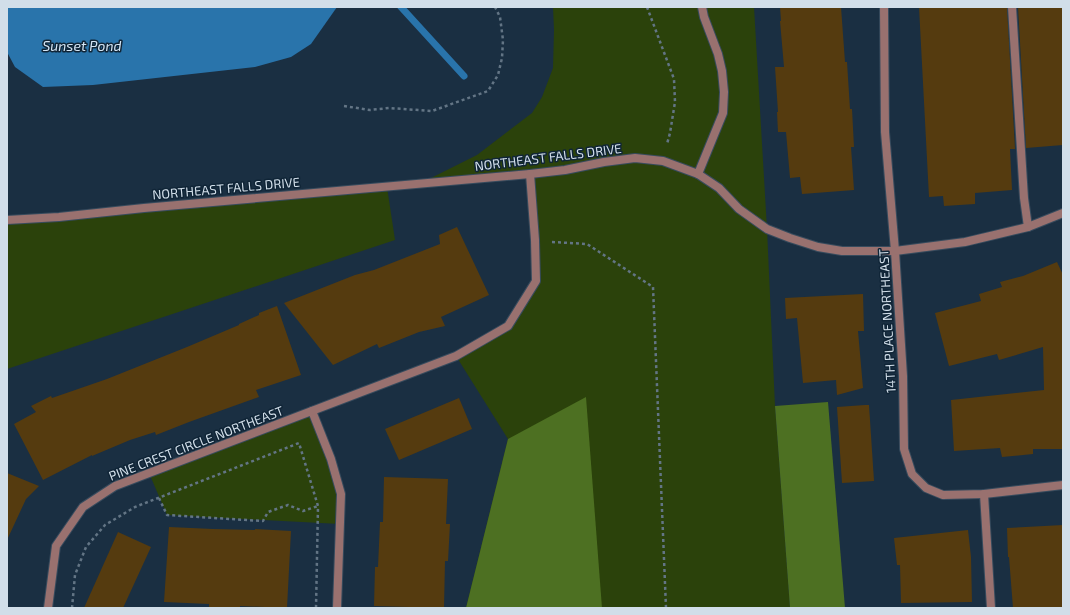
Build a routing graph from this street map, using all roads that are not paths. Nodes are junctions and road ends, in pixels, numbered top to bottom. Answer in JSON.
{"nodes":[{"id":1,"x":702,"y":7,"type":"edge"},
{"id":2,"x":884,"y":7,"type":"edge"},
{"id":3,"x":1012,"y":7,"type":"edge"},
{"id":4,"x":530,"y":174,"type":"junction"},
{"id":5,"x":698,"y":174,"type":"junction"},
{"id":6,"x":1063,"y":213,"type":"edge"},
{"id":7,"x":7,"y":220,"type":"edge"},
{"id":8,"x":1028,"y":227,"type":"junction"},
{"id":9,"x":895,"y":251,"type":"junction"},
{"id":10,"x":312,"y":411,"type":"junction"},
{"id":11,"x":1063,"y":486,"type":"edge"},
{"id":12,"x":984,"y":494,"type":"junction"},
{"id":13,"x":48,"y":608,"type":"edge"},
{"id":14,"x":337,"y":608,"type":"edge"},
{"id":15,"x":991,"y":608,"type":"edge"}],
"edges":[{"from":1,"to":5,"type":"street"},
{"from":2,"to":9,"type":"street","name":"14TH PLACE NORTHEAST"},
{"from":3,"to":8,"type":"street"},
{"from":4,"to":5,"type":"street","name":"NORTHEAST FALLS DRIVE"},
{"from":4,"to":7,"type":"street","name":"NORTHEAST FALLS DRIVE"},
{"from":4,"to":10,"type":"street","name":"PINE CREST CIRCLE NORTHEAST"},
{"from":5,"to":9,"type":"street","name":"NORTHEAST FALLS DRIVE"},
{"from":6,"to":8,"type":"street","name":"NORTHEAST FALLS DRIVE"},
{"from":8,"to":9,"type":"street","name":"NORTHEAST FALLS DRIVE"},
{"from":9,"to":12,"type":"street","name":"14TH PLACE NORTHEAST"},
{"from":10,"to":13,"type":"street","name":"PINE CREST CIRCLE NORTHEAST"},
{"from":10,"to":14,"type":"street"},
{"from":11,"to":12,"type":"street","name":"14TH PLACE NORTHEAST"},
{"from":12,"to":15,"type":"street"}]}
